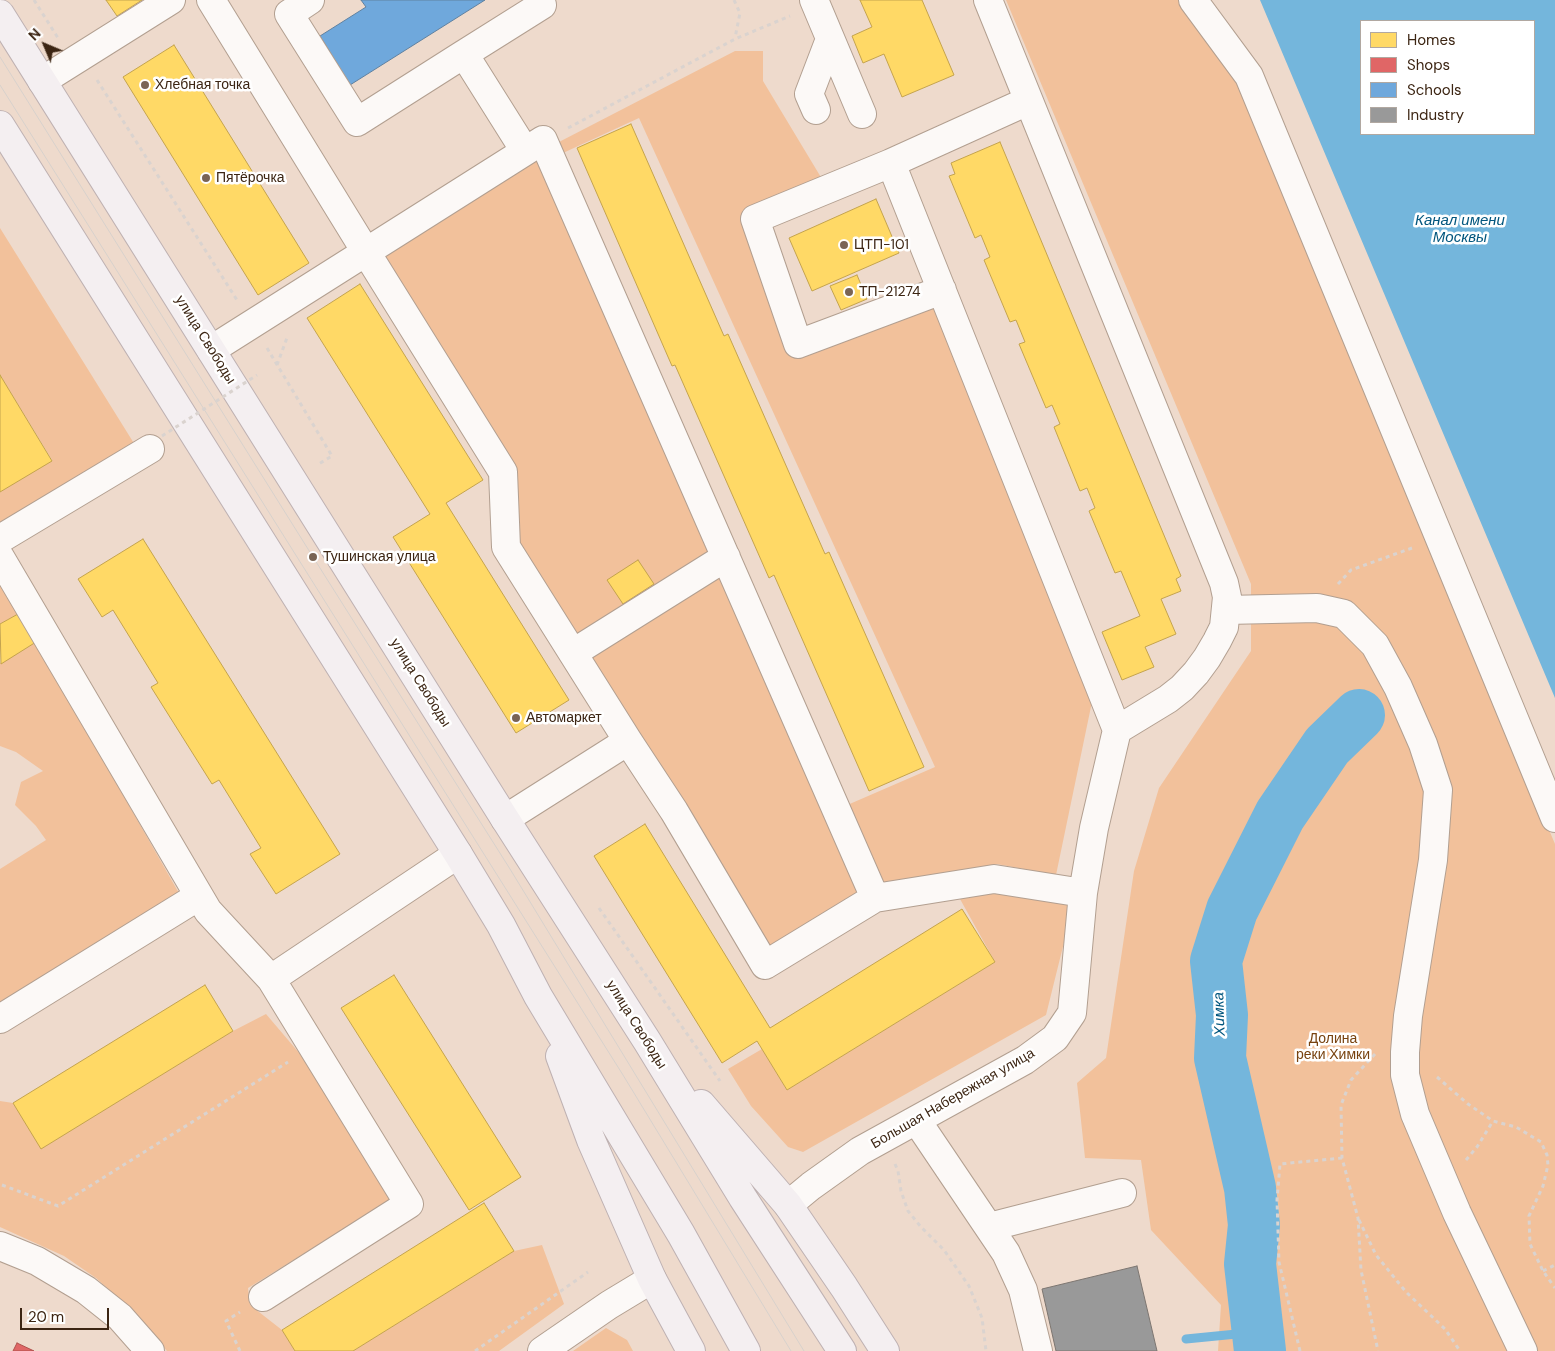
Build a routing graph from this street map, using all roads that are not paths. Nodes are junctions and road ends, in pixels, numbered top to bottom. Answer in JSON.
{"nodes":[{"id":1,"x":171,"y":0,"type":"edge"},
{"id":2,"x":211,"y":0,"type":"edge"},
{"id":3,"x":310,"y":0,"type":"edge"},
{"id":4,"x":538,"y":0,"type":"edge"},
{"id":5,"x":814,"y":0,"type":"edge"},
{"id":6,"x":988,"y":0,"type":"edge"},
{"id":7,"x":1193,"y":0,"type":"edge"},
{"id":8,"x":0,"y":14,"type":"edge"},
{"id":9,"x":830,"y":39,"type":"junction"},
{"id":10,"x":464,"y":54,"type":"junction"},
{"id":11,"x":42,"y":81,"type":"junction"},
{"id":12,"x":1028,"y":100,"type":"junction"},
{"id":13,"x":816,"y":110,"type":"dead end"},
{"id":14,"x":862,"y":114,"type":"dead end"},
{"id":15,"x":0,"y":126,"type":"edge"},
{"id":16,"x":534,"y":146,"type":"junction"},
{"id":17,"x":890,"y":163,"type":"junction"},
{"id":18,"x":366,"y":252,"type":"junction"},
{"id":19,"x":942,"y":290,"type":"junction"},
{"id":20,"x":212,"y":350,"type":"junction"},
{"id":21,"x":156,"y":443,"type":"road end"},
{"id":22,"x":0,"y":539,"type":"edge"},
{"id":23,"x":0,"y":557,"type":"edge"},
{"id":24,"x":726,"y":557,"type":"junction"},
{"id":25,"x":1226,"y":610,"type":"junction"},
{"id":26,"x":573,"y":653,"type":"junction"},
{"id":27,"x":1117,"y":730,"type":"junction"},
{"id":28,"x":628,"y":741,"type":"junction"},
{"id":29,"x":1555,"y":818,"type":"edge"},
{"id":30,"x":505,"y":819,"type":"junction"},
{"id":31,"x":458,"y":854,"type":"junction"},
{"id":32,"x":1083,"y":893,"type":"junction"},
{"id":33,"x":199,"y":896,"type":"junction"},
{"id":34,"x":875,"y":898,"type":"junction"},
{"id":35,"x":271,"y":979,"type":"junction"},
{"id":36,"x":538,"y":996,"type":"junction"},
{"id":37,"x":0,"y":1019,"type":"edge"},
{"id":38,"x":647,"y":1041,"type":"junction"},
{"id":39,"x":917,"y":1120,"type":"junction"},
{"id":40,"x":1122,"y":1193,"type":"dead end"},
{"id":41,"x":788,"y":1205,"type":"junction"},
{"id":42,"x":988,"y":1227,"type":"junction"},
{"id":43,"x":0,"y":1246,"type":"edge"},
{"id":44,"x":652,"y":1279,"type":"junction"},
{"id":45,"x":263,"y":1297,"type":"road end"},
{"id":46,"x":150,"y":1351,"type":"edge"},
{"id":47,"x":542,"y":1351,"type":"edge"},
{"id":48,"x":691,"y":1351,"type":"edge"},
{"id":49,"x":746,"y":1351,"type":"edge"},
{"id":50,"x":842,"y":1351,"type":"edge"},
{"id":51,"x":885,"y":1351,"type":"edge"},
{"id":52,"x":1038,"y":1351,"type":"edge"},
{"id":53,"x":1523,"y":1351,"type":"edge"}],
"edges":[{"from":1,"to":11,"type":"street"},
{"from":2,"to":18,"type":"street"},
{"from":3,"to":10,"type":"street"},
{"from":4,"to":10,"type":"street"},
{"from":5,"to":9,"type":"street"},
{"from":6,"to":12,"type":"street"},
{"from":7,"to":29,"type":"street"},
{"from":8,"to":11,"type":"main road","name":"улица Свободы"},
{"from":9,"to":13,"type":"street"},
{"from":9,"to":14,"type":"street"},
{"from":10,"to":16,"type":"street"},
{"from":11,"to":20,"type":"main road","name":"улица Свободы"},
{"from":12,"to":17,"type":"street"},
{"from":12,"to":25,"type":"street"},
{"from":15,"to":31,"type":"main road"},
{"from":16,"to":18,"type":"street"},
{"from":16,"to":24,"type":"street"},
{"from":17,"to":19,"type":"street"},
{"from":17,"to":19,"type":"street"},
{"from":18,"to":20,"type":"street"},
{"from":18,"to":26,"type":"street"},
{"from":19,"to":27,"type":"street"},
{"from":20,"to":30,"type":"main road","name":"улица Свободы"},
{"from":21,"to":22,"type":"street"},
{"from":23,"to":33,"type":"street"},
{"from":24,"to":26,"type":"street"},
{"from":24,"to":34,"type":"street"},
{"from":25,"to":27,"type":"street"},
{"from":25,"to":53,"type":"street"},
{"from":26,"to":28,"type":"street"},
{"from":27,"to":32,"type":"street","name":"Большая Набережная улица"},
{"from":28,"to":30,"type":"street"},
{"from":28,"to":34,"type":"street"},
{"from":30,"to":38,"type":"main road","name":"улица Свободы"},
{"from":31,"to":35,"type":"street"},
{"from":31,"to":36,"type":"main road"},
{"from":32,"to":34,"type":"street"},
{"from":32,"to":39,"type":"street","name":"Большая Набережная улица"},
{"from":33,"to":35,"type":"street"},
{"from":33,"to":37,"type":"street"},
{"from":35,"to":45,"type":"street"},
{"from":36,"to":44,"type":"main road"},
{"from":36,"to":49,"type":"main road"},
{"from":38,"to":41,"type":"main road"},
{"from":38,"to":50,"type":"main road","name":"улица Свободы"},
{"from":39,"to":41,"type":"street","name":"Большая Набережная улица"},
{"from":39,"to":42,"type":"street"},
{"from":40,"to":42,"type":"street"},
{"from":41,"to":51,"type":"main road"},
{"from":42,"to":52,"type":"street"},
{"from":43,"to":46,"type":"street"},
{"from":44,"to":47,"type":"street"},
{"from":44,"to":48,"type":"main road"}]}
